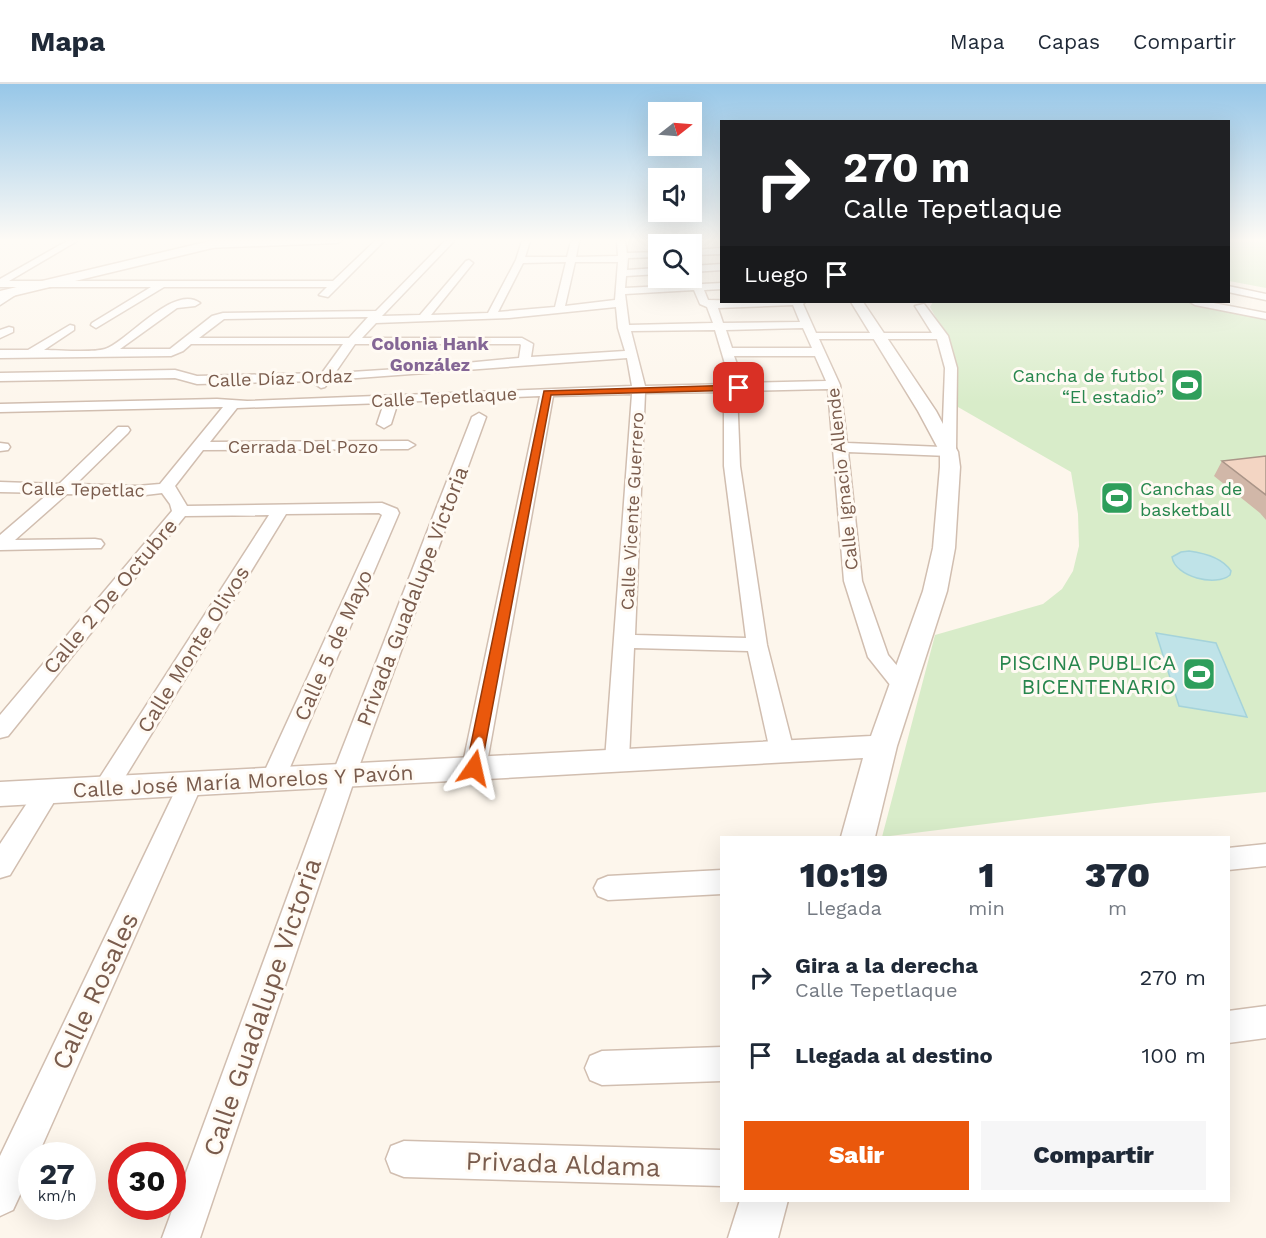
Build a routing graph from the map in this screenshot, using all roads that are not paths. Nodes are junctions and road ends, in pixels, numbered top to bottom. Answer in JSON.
{"nodes":[{"id":1,"x":144,"y":295,"type":"edge"},
{"id":2,"x":395,"y":295,"type":"edge"},
{"id":3,"x":443,"y":295,"type":"edge"},
{"id":4,"x":502,"y":295,"type":"edge"},
{"id":5,"x":563,"y":295,"type":"edge"},
{"id":6,"x":638,"y":295,"type":"edge"},
{"id":7,"x":701,"y":295,"type":"edge"},
{"id":8,"x":621,"y":297,"type":"junction"},
{"id":9,"x":195,"y":303,"type":"dead end"},
{"id":10,"x":769,"y":303,"type":"edge"},
{"id":11,"x":798,"y":303,"type":"edge"},
{"id":12,"x":858,"y":303,"type":"edge"},
{"id":13,"x":1200,"y":303,"type":"edge"},
{"id":14,"x":712,"y":305,"type":"junction"},
{"id":15,"x":920,"y":306,"type":"dead end"},
{"id":16,"x":559,"y":310,"type":"junction"},
{"id":17,"x":491,"y":316,"type":"junction"},
{"id":18,"x":1266,"y":316,"type":"edge"},
{"id":19,"x":373,"y":317,"type":"junction"},
{"id":20,"x":423,"y":319,"type":"junction"},
{"id":21,"x":96,"y":325,"type":"dead end"},
{"id":22,"x":719,"y":326,"type":"junction"},
{"id":23,"x":70,"y":328,"type":"dead end"},
{"id":24,"x":623,"y":328,"type":"junction"},
{"id":25,"x":810,"y":330,"type":"junction"},
{"id":26,"x":879,"y":336,"type":"junction"},
{"id":27,"x":942,"y":336,"type":"junction"},
{"id":28,"x":190,"y":341,"type":"junction"},
{"id":29,"x":350,"y":343,"type":"junction"},
{"id":30,"x":110,"y":351,"type":"junction"},
{"id":31,"x":728,"y":352,"type":"junction"},
{"id":32,"x":819,"y":352,"type":"junction"},
{"id":33,"x":33,"y":353,"type":"junction"},
{"id":34,"x":0,"y":354,"type":"edge"},
{"id":35,"x":632,"y":354,"type":"junction"},
{"id":36,"x":525,"y":361,"type":"junction"},
{"id":37,"x":0,"y":377,"type":"edge"},
{"id":38,"x":326,"y":377,"type":"junction"},
{"id":39,"x":834,"y":385,"type":"junction"},
{"id":40,"x":735,"y":388,"type":"junction"},
{"id":41,"x":639,"y":390,"type":"junction"},
{"id":42,"x":547,"y":392,"type":"junction"},
{"id":43,"x":392,"y":399,"type":"junction"},
{"id":44,"x":310,"y":403,"type":"junction"},
{"id":45,"x":233,"y":404,"type":"junction"},
{"id":46,"x":0,"y":408,"type":"edge"},
{"id":47,"x":479,"y":417,"type":"dead end"},
{"id":48,"x":384,"y":424,"type":"dead end"},
{"id":49,"x":123,"y":430,"type":"dead end"},
{"id":50,"x":408,"y":445,"type":"dead end"},
{"id":51,"x":198,"y":446,"type":"junction"},
{"id":52,"x":839,"y":447,"type":"junction"},
{"id":53,"x":949,"y":452,"type":"junction"},
{"id":54,"x":0,"y":487,"type":"edge"},
{"id":55,"x":64,"y":488,"type":"junction"},
{"id":56,"x":166,"y":488,"type":"junction"},
{"id":57,"x":280,"y":510,"type":"junction"},
{"id":58,"x":180,"y":511,"type":"junction"},
{"id":59,"x":0,"y":544,"type":"edge"},
{"id":60,"x":95,"y":544,"type":"dead end"},
{"id":61,"x":625,"y":641,"type":"junction"},
{"id":62,"x":757,"y":645,"type":"junction"},
{"id":63,"x":903,"y":686,"type":"junction"},
{"id":64,"x":0,"y":730,"type":"edge"},
{"id":65,"x":882,"y":746,"type":"junction"},
{"id":66,"x":782,"y":751,"type":"junction"},
{"id":67,"x":617,"y":760,"type":"junction"},
{"id":68,"x":474,"y":768,"type":"junction"},
{"id":69,"x":344,"y":776,"type":"junction"},
{"id":70,"x":273,"y":779,"type":"junction"},
{"id":71,"x":190,"y":785,"type":"junction"},
{"id":72,"x":105,"y":788,"type":"junction"},
{"id":73,"x":48,"y":792,"type":"junction"},
{"id":74,"x":0,"y":794,"type":"edge"},
{"id":75,"x":858,"y":836,"type":"edge"},
{"id":76,"x":1266,"y":855,"type":"edge"},
{"id":77,"x":1230,"y":859,"type":"edge"},
{"id":78,"x":0,"y":867,"type":"edge"},
{"id":79,"x":720,"y":882,"type":"edge"},
{"id":80,"x":609,"y":888,"type":"dead end"},
{"id":81,"x":1266,"y":1022,"type":"edge"},
{"id":82,"x":1230,"y":1027,"type":"edge"},
{"id":83,"x":720,"y":1064,"type":"edge"},
{"id":84,"x":602,"y":1068,"type":"dead end"},
{"id":85,"x":404,"y":1160,"type":"dead end"},
{"id":86,"x":720,"y":1168,"type":"edge"},
{"id":87,"x":0,"y":1197,"type":"edge"},
{"id":88,"x":763,"y":1202,"type":"edge"},
{"id":89,"x":181,"y":1238,"type":"edge"},
{"id":90,"x":753,"y":1238,"type":"edge"}],
"edges":[{"from":1,"to":21,"type":"street"},
{"from":2,"to":19,"type":"street"},
{"from":3,"to":20,"type":"street"},
{"from":4,"to":17,"type":"street"},
{"from":5,"to":16,"type":"street"},
{"from":6,"to":8,"type":"street"},
{"from":7,"to":14,"type":"street"},
{"from":8,"to":16,"type":"street"},
{"from":8,"to":24,"type":"street","name":"Calle Vicente Guerrero"},
{"from":9,"to":30,"type":"street"},
{"from":10,"to":14,"type":"street"},
{"from":11,"to":25,"type":"street","name":"Calle Ignacio Allende"},
{"from":12,"to":26,"type":"street"},
{"from":13,"to":18,"type":"street"},
{"from":14,"to":22,"type":"street"},
{"from":15,"to":27,"type":"street"},
{"from":16,"to":17,"type":"street"},
{"from":17,"to":20,"type":"street"},
{"from":19,"to":20,"type":"street"},
{"from":19,"to":28,"type":"street"},
{"from":19,"to":29,"type":"street"},
{"from":22,"to":24,"type":"street"},
{"from":22,"to":25,"type":"street"},
{"from":22,"to":31,"type":"street"},
{"from":23,"to":33,"type":"street"},
{"from":24,"to":35,"type":"street","name":"Calle Vicente Guerrero"},
{"from":25,"to":26,"type":"street"},
{"from":25,"to":32,"type":"street","name":"Calle Ignacio Allende"},
{"from":26,"to":27,"type":"street"},
{"from":26,"to":53,"type":"street"},
{"from":27,"to":53,"type":"street"},
{"from":28,"to":29,"type":"street"},
{"from":28,"to":30,"type":"street"},
{"from":29,"to":36,"type":"street"},
{"from":29,"to":38,"type":"street"},
{"from":30,"to":33,"type":"street"},
{"from":31,"to":32,"type":"street"},
{"from":31,"to":40,"type":"street"},
{"from":32,"to":39,"type":"street","name":"Calle Ignacio Allende"},
{"from":33,"to":34,"type":"street"},
{"from":35,"to":36,"type":"street","name":"Calle Díaz Ordaz"},
{"from":35,"to":41,"type":"street","name":"Calle Vicente Guerrero"},
{"from":36,"to":38,"type":"street","name":"Calle Díaz Ordaz"},
{"from":37,"to":38,"type":"street","name":"Calle Díaz Ordaz"},
{"from":38,"to":44,"type":"street"},
{"from":39,"to":40,"type":"street","name":"Calle Tepetlaque"},
{"from":39,"to":52,"type":"street","name":"Calle Ignacio Allende"},
{"from":40,"to":41,"type":"street","name":"Calle Tepetlaque"},
{"from":40,"to":62,"type":"street"},
{"from":41,"to":42,"type":"street","name":"Calle Tepetlaque"},
{"from":41,"to":61,"type":"street","name":"Calle Vicente Guerrero"},
{"from":42,"to":43,"type":"street","name":"Calle Tepetlaque"},
{"from":42,"to":68,"type":"street"},
{"from":43,"to":44,"type":"street","name":"Calle Tepetlaque"},
{"from":43,"to":48,"type":"street"},
{"from":44,"to":45,"type":"street","name":"Calle Tepetlaque"},
{"from":45,"to":46,"type":"street","name":"Calle Tepetlaque"},
{"from":45,"to":51,"type":"street","name":"Calle 2 De Octubre"},
{"from":47,"to":69,"type":"street","name":"Privada Guadalupe Victoria"},
{"from":49,"to":55,"type":"street"},
{"from":50,"to":51,"type":"street","name":"Cerrada Del Pozo"},
{"from":51,"to":56,"type":"street","name":"Calle 2 De Octubre"},
{"from":52,"to":53,"type":"street"},
{"from":52,"to":63,"type":"street","name":"Calle Ignacio Allende"},
{"from":53,"to":63,"type":"street"},
{"from":54,"to":55,"type":"street","name":"Calle Tepetlac"},
{"from":55,"to":56,"type":"street","name":"Calle Tepetlac"},
{"from":55,"to":59,"type":"street"},
{"from":56,"to":58,"type":"street","name":"Calle 2 De Octubre"},
{"from":57,"to":58,"type":"street"},
{"from":57,"to":70,"type":"street","name":"Calle 5 de Mayo"},
{"from":57,"to":72,"type":"street","name":"Calle Monte Olivos"},
{"from":58,"to":64,"type":"street","name":"Calle 2 De Octubre"},
{"from":59,"to":60,"type":"street"},
{"from":61,"to":62,"type":"street","name":"Calle Vicente Guerrero"},
{"from":61,"to":67,"type":"street","name":"Calle Vicente Guerrero"},
{"from":62,"to":66,"type":"street"},
{"from":63,"to":65,"type":"street"},
{"from":65,"to":66,"type":"street","name":"Calle José María Morelos Y Pavón"},
{"from":65,"to":75,"type":"street"},
{"from":66,"to":67,"type":"street","name":"Calle José María Morelos Y Pavón"},
{"from":67,"to":68,"type":"street","name":"Calle José María Morelos Y Pavón"},
{"from":68,"to":69,"type":"street","name":"Calle José María Morelos Y Pavón"},
{"from":69,"to":70,"type":"street","name":"Calle José María Morelos Y Pavón"},
{"from":69,"to":89,"type":"street","name":"Calle Guadalupe Victoria"},
{"from":70,"to":71,"type":"street","name":"Calle José María Morelos Y Pavón"},
{"from":71,"to":72,"type":"street","name":"Calle José María Morelos Y Pavón"},
{"from":71,"to":87,"type":"street","name":"Calle Rosales"},
{"from":72,"to":73,"type":"street","name":"Calle José María Morelos Y Pavón"},
{"from":73,"to":74,"type":"street","name":"Calle José María Morelos Y Pavón"},
{"from":73,"to":78,"type":"street"},
{"from":76,"to":77,"type":"street"},
{"from":79,"to":80,"type":"street"},
{"from":81,"to":82,"type":"street"},
{"from":83,"to":84,"type":"street"},
{"from":85,"to":86,"type":"street","name":"Privada Aldama"},
{"from":88,"to":90,"type":"street"}]}
